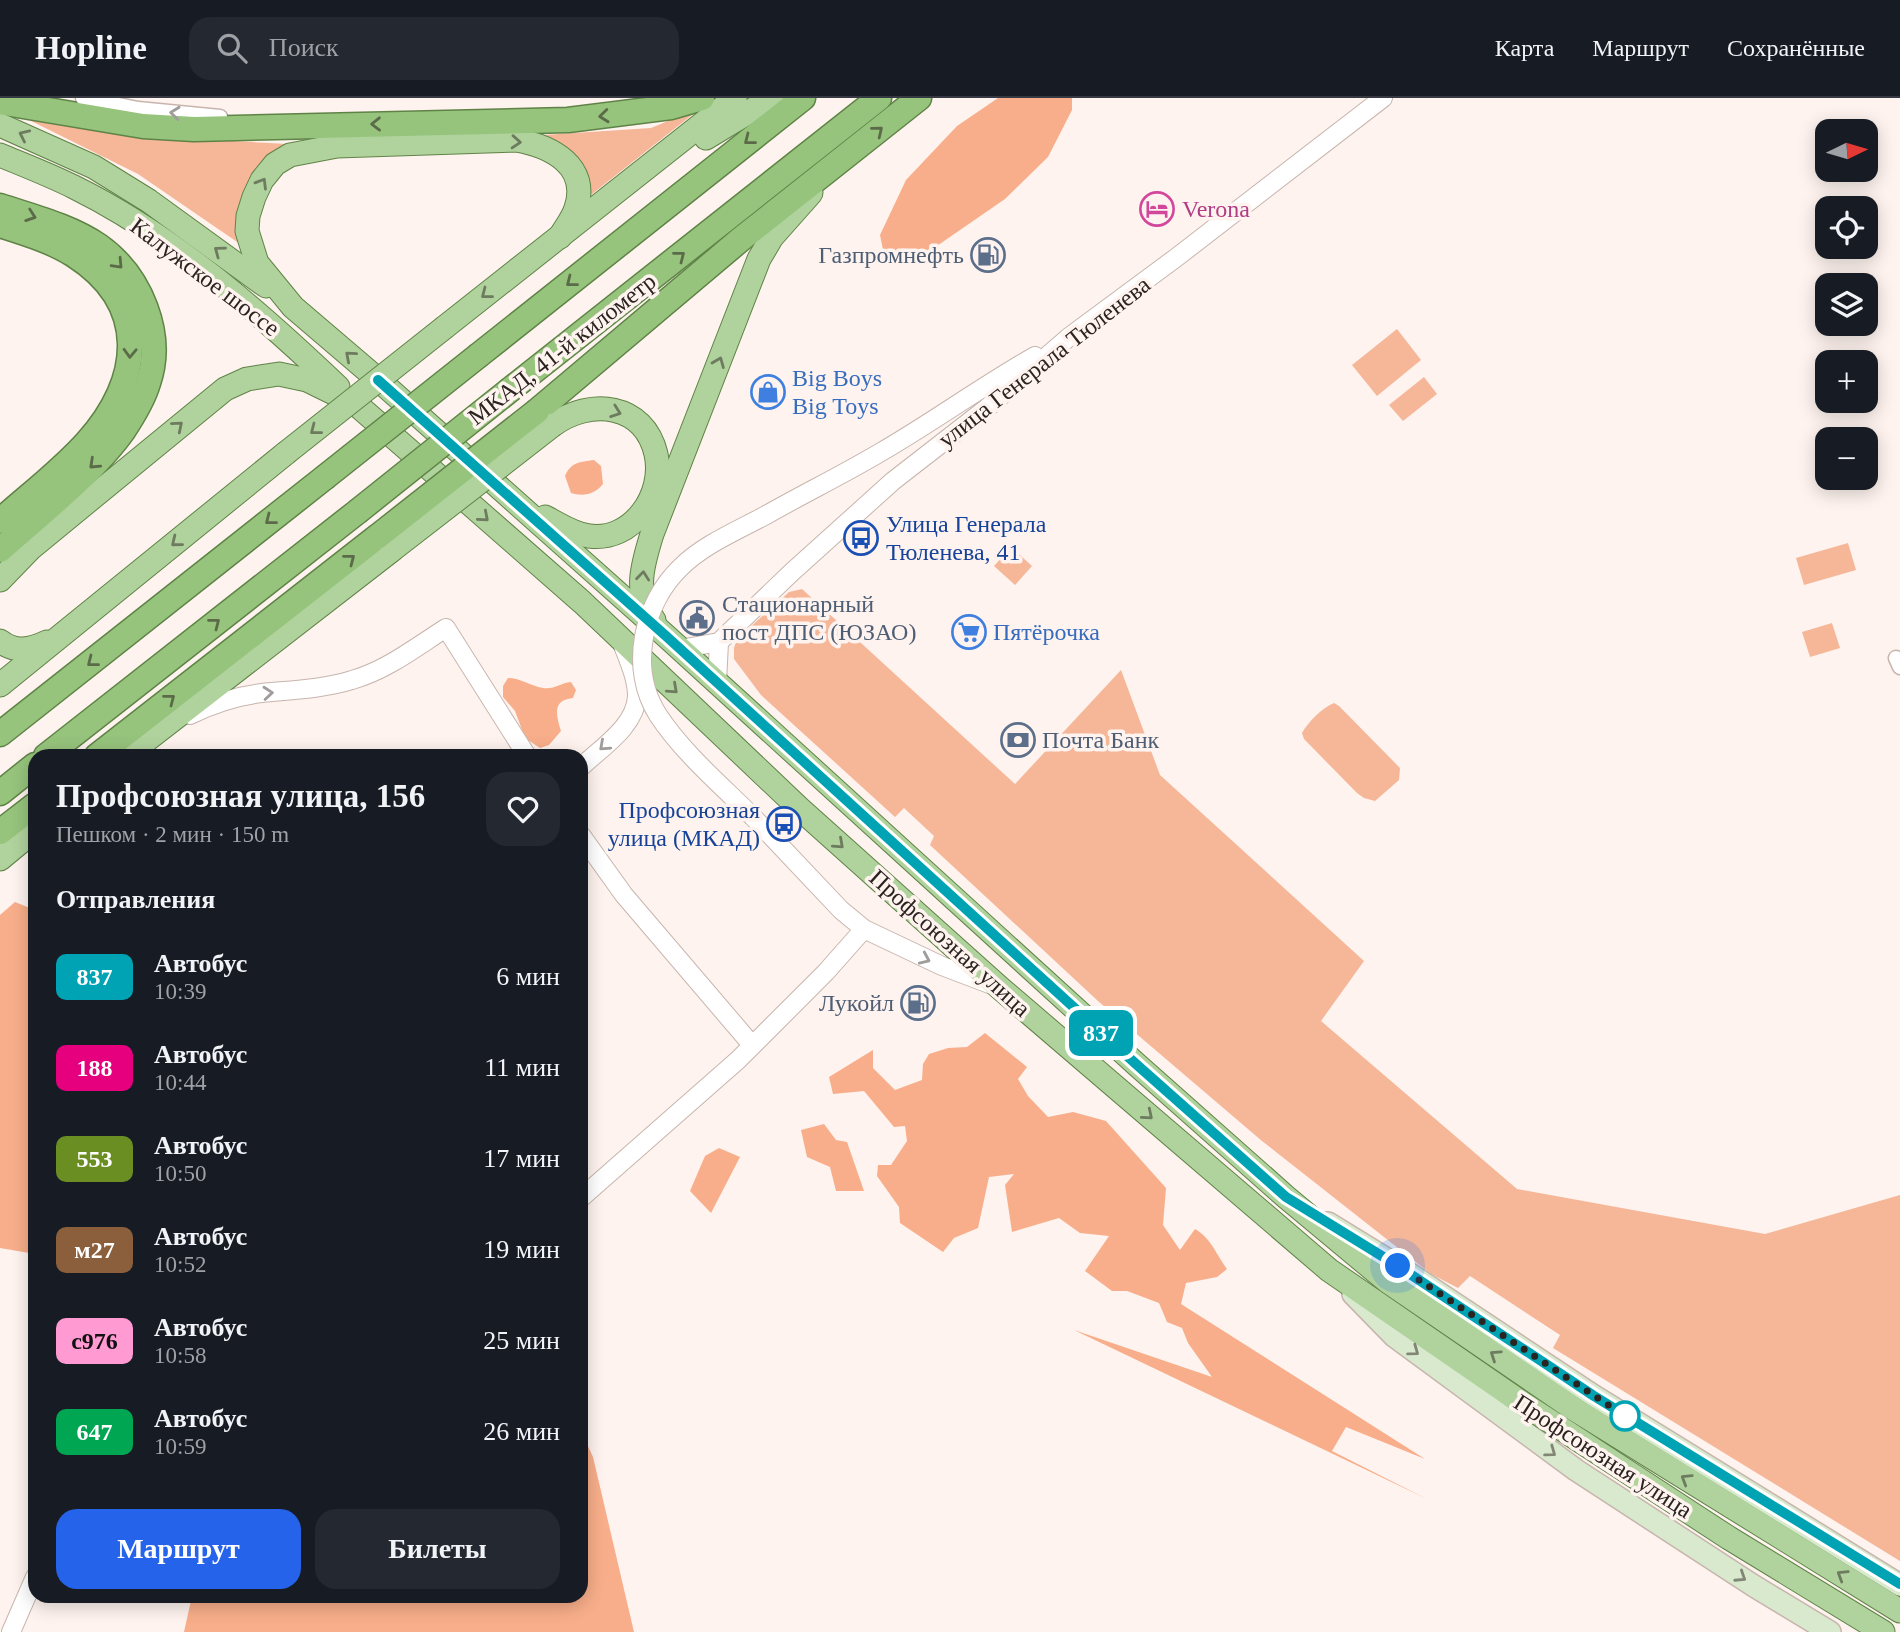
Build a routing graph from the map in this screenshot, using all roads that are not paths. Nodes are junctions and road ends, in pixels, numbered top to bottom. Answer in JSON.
{"nodes":[{"id":1,"x":83,"y":98,"type":"edge"},
{"id":2,"x":702,"y":98,"type":"edge"},
{"id":3,"x":735,"y":98,"type":"edge"},
{"id":4,"x":772,"y":98,"type":"edge"},
{"id":5,"x":803,"y":98,"type":"edge"},
{"id":6,"x":879,"y":98,"type":"edge"},
{"id":7,"x":919,"y":98,"type":"edge"},
{"id":8,"x":1383,"y":98,"type":"edge"},
{"id":9,"x":0,"y":102,"type":"edge"},
{"id":10,"x":0,"y":124,"type":"edge"},
{"id":11,"x":316,"y":125,"type":"junction"},
{"id":12,"x":0,"y":155,"type":"edge"},
{"id":13,"x":838,"y":163,"type":"junction"},
{"id":14,"x":621,"y":190,"type":"junction"},
{"id":15,"x":0,"y":206,"type":"edge"},
{"id":16,"x":0,"y":225,"type":"edge"},
{"id":17,"x":559,"y":237,"type":"junction"},
{"id":18,"x":293,"y":307,"type":"junction"},
{"id":19,"x":1069,"y":337,"type":"junction"},
{"id":20,"x":356,"y":404,"type":"junction"},
{"id":21,"x":545,"y":418,"type":"junction"},
{"id":22,"x":511,"y":499,"type":"junction"},
{"id":23,"x":0,"y":521,"type":"edge"},
{"id":24,"x":385,"y":544,"type":"junction"},
{"id":25,"x":0,"y":550,"type":"edge"},
{"id":26,"x":0,"y":580,"type":"edge"},
{"id":27,"x":65,"y":632,"type":"junction"},
{"id":28,"x":0,"y":641,"type":"edge"},
{"id":29,"x":719,"y":642,"type":"junction"},
{"id":30,"x":622,"y":643,"type":"junction"},
{"id":31,"x":673,"y":643,"type":"junction"},
{"id":32,"x":717,"y":683,"type":"junction"},
{"id":33,"x":0,"y":685,"type":"edge"},
{"id":34,"x":158,"y":731,"type":"junction"},
{"id":35,"x":0,"y":734,"type":"edge"},
{"id":36,"x":55,"y":749,"type":"edge"},
{"id":37,"x":107,"y":749,"type":"edge"},
{"id":38,"x":136,"y":749,"type":"edge"},
{"id":39,"x":523,"y":749,"type":"edge"},
{"id":40,"x":588,"y":761,"type":"edge"},
{"id":41,"x":28,"y":771,"type":"edge"},
{"id":42,"x":0,"y":793,"type":"edge"},
{"id":43,"x":28,"y":810,"type":"edge"},
{"id":44,"x":0,"y":832,"type":"edge"},
{"id":45,"x":28,"y":836,"type":"edge"},
{"id":46,"x":588,"y":845,"type":"edge"},
{"id":47,"x":0,"y":859,"type":"edge"},
{"id":48,"x":864,"y":929,"type":"junction"},
{"id":49,"x":1000,"y":988,"type":"junction"},
{"id":50,"x":752,"y":1045,"type":"junction"},
{"id":51,"x":588,"y":1192,"type":"edge"},
{"id":52,"x":1286,"y":1197,"type":"junction"},
{"id":53,"x":1329,"y":1270,"type":"junction"},
{"id":54,"x":1900,"y":1584,"type":"edge"},
{"id":55,"x":28,"y":1593,"type":"edge"},
{"id":56,"x":1900,"y":1611,"type":"edge"},
{"id":57,"x":11,"y":1632,"type":"edge"},
{"id":58,"x":1830,"y":1632,"type":"edge"},
{"id":59,"x":1883,"y":1632,"type":"edge"}],
"edges":[{"from":11,"to":1,"type":"street","one_way":true},
{"from":2,"to":11,"type":"highway","one_way":true},
{"from":3,"to":14,"type":"main road"},
{"from":4,"to":14,"type":"main road"},
{"from":5,"to":35,"type":"highway","name":"МКАД, 41-й километр","one_way":true,"bridge":true},
{"from":36,"to":6,"type":"highway","name":"МКАД, 41-й километр","one_way":true,"bridge":true},
{"from":13,"to":7,"type":"highway","one_way":true},
{"from":8,"to":19,"type":"street","name":"улица Генерала Тюленева"},
{"from":9,"to":11,"type":"highway"},
{"from":18,"to":10,"type":"main road","name":"Калужское шоссе","one_way":true},
{"from":12,"to":20,"type":"main road","name":"Калужское шоссе"},
{"from":13,"to":21,"type":"highway"},
{"from":31,"to":13,"type":"main road","one_way":true},
{"from":14,"to":17,"type":"main road"},
{"from":15,"to":25,"type":"highway","one_way":true},
{"from":16,"to":23,"type":"highway","one_way":true},
{"from":18,"to":17,"type":"main road","one_way":true},
{"from":17,"to":27,"type":"main road","one_way":true,"bridge":true},
{"from":22,"to":18,"type":"main road","one_way":true},
{"from":19,"to":29,"type":"street","name":"улица Генерала Тюленева"},
{"from":19,"to":48,"type":"street","bridge":true},
{"from":26,"to":20,"type":"main road","one_way":true},
{"from":20,"to":30,"type":"main road","name":"Профсоюзная улица","one_way":true},
{"from":21,"to":22,"type":"main road","one_way":true},
{"from":21,"to":24,"type":"highway","bridge":true},
{"from":21,"to":24,"type":"main road","bridge":true},
{"from":22,"to":31,"type":"main road"},
{"from":24,"to":34,"type":"main road"},
{"from":37,"to":24,"type":"highway","one_way":true},
{"from":27,"to":28,"type":"main road"},
{"from":27,"to":33,"type":"main road"},
{"from":29,"to":31,"type":"street"},
{"from":29,"to":32,"type":"street"},
{"from":30,"to":40,"type":"street","one_way":true},
{"from":30,"to":49,"type":"main road","name":"Профсоюзная улица","one_way":true},
{"from":31,"to":32,"type":"main road","name":"Профсоюзная улица"},
{"from":32,"to":52,"type":"main road","name":"Профсоюзная улица"},
{"from":34,"to":38,"type":"main road"},
{"from":34,"to":39,"type":"street","one_way":true},
{"from":41,"to":42,"type":"highway"},
{"from":43,"to":44,"type":"highway"},
{"from":45,"to":47,"type":"main road"},
{"from":46,"to":50,"type":"street"},
{"from":48,"to":49,"type":"street","one_way":true},
{"from":48,"to":50,"type":"street"},
{"from":49,"to":53,"type":"main road","name":"Профсоюзная улица","one_way":true},
{"from":50,"to":51,"type":"street"},
{"from":52,"to":54,"type":"main road","name":"Профсоюзная улица"},
{"from":56,"to":52,"type":"main road","name":"Профсоюзная улица","one_way":true},
{"from":53,"to":58,"type":"main road","name":"Профсоюзная улица","one_way":true},
{"from":53,"to":59,"type":"main road","name":"Профсоюзная улица"},
{"from":55,"to":57,"type":"street"}]}
